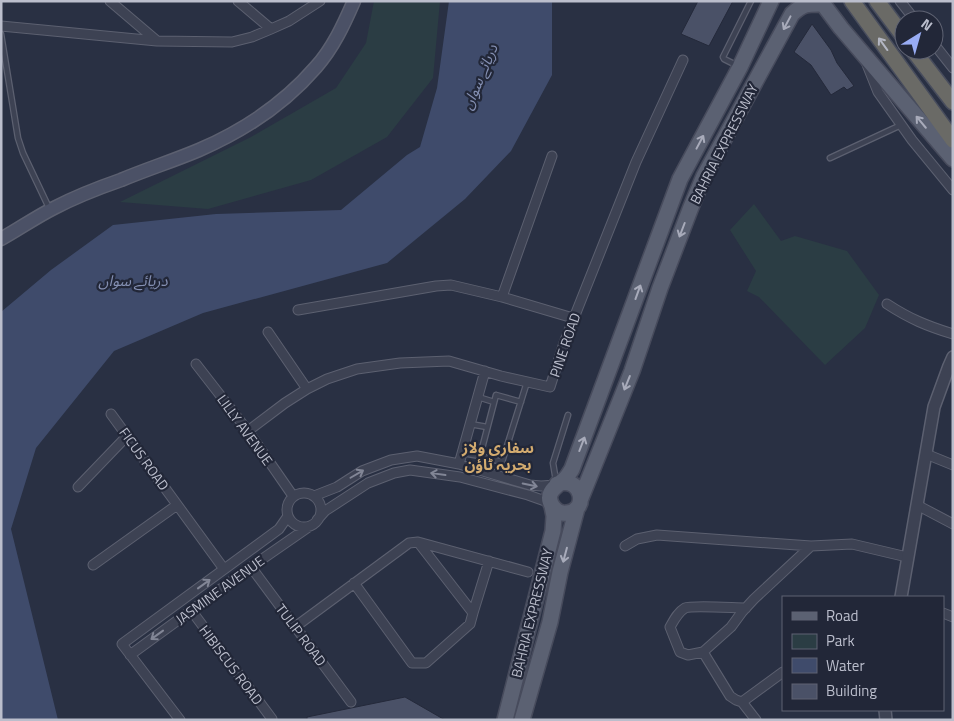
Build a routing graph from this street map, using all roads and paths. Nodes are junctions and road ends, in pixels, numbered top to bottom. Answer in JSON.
{"nodes":[{"id":1,"x":110,"y":1,"type":"edge"},
{"id":2,"x":238,"y":1,"type":"edge"},
{"id":3,"x":320,"y":1,"type":"edge"},
{"id":4,"x":354,"y":1,"type":"edge"},
{"id":5,"x":751,"y":1,"type":"edge"},
{"id":6,"x":772,"y":1,"type":"edge"},
{"id":7,"x":852,"y":1,"type":"edge"},
{"id":8,"x":877,"y":1,"type":"edge"},
{"id":9,"x":822,"y":3,"type":"edge"},
{"id":10,"x":894,"y":24,"type":"edge"},
{"id":11,"x":1,"y":26,"type":"edge"},
{"id":12,"x":271,"y":29,"type":"junction"},
{"id":13,"x":1,"y":34,"type":"edge"},
{"id":14,"x":157,"y":41,"type":"junction"},
{"id":15,"x":864,"y":55,"type":"junction"},
{"id":16,"x":944,"y":57,"type":"edge"},
{"id":17,"x":683,"y":60,"type":"dead end"},
{"id":18,"x":922,"y":60,"type":"edge"},
{"id":19,"x":740,"y":67,"type":"junction"},
{"id":20,"x":953,"y":68,"type":"edge"},
{"id":21,"x":953,"y":102,"type":"edge"},
{"id":22,"x":901,"y":125,"type":"junction"},
{"id":23,"x":953,"y":140,"type":"edge"},
{"id":24,"x":552,"y":156,"type":"dead end"},
{"id":25,"x":830,"y":158,"type":"dead end"},
{"id":26,"x":953,"y":159,"type":"edge"},
{"id":27,"x":953,"y":190,"type":"edge"},
{"id":28,"x":50,"y":210,"type":"junction"},
{"id":29,"x":1,"y":239,"type":"edge"},
{"id":30,"x":502,"y":297,"type":"junction"},
{"id":31,"x":887,"y":304,"type":"dead end"},
{"id":32,"x":298,"y":310,"type":"dead end"},
{"id":33,"x":573,"y":318,"type":"junction"},
{"id":34,"x":268,"y":332,"type":"dead end"},
{"id":35,"x":953,"y":334,"type":"edge"},
{"id":36,"x":953,"y":357,"type":"edge"},
{"id":37,"x":196,"y":364,"type":"dead end"},
{"id":38,"x":485,"y":371,"type":"junction"},
{"id":39,"x":949,"y":374,"type":"edge"},
{"id":40,"x":527,"y":382,"type":"junction"},
{"id":41,"x":307,"y":389,"type":"junction"},
{"id":42,"x":478,"y":397,"type":"junction"},
{"id":43,"x":494,"y":402,"type":"junction"},
{"id":44,"x":520,"y":402,"type":"junction"},
{"id":45,"x":111,"y":414,"type":"dead end"},
{"id":46,"x":568,"y":415,"type":"dead end"},
{"id":47,"x":470,"y":424,"type":"junction"},
{"id":48,"x":487,"y":428,"type":"junction"},
{"id":49,"x":248,"y":431,"type":"junction"},
{"id":50,"x":127,"y":436,"type":"junction"},
{"id":51,"x":462,"y":452,"type":"junction"},
{"id":52,"x":926,"y":454,"type":"junction"},
{"id":53,"x":480,"y":456,"type":"junction"},
{"id":54,"x":459,"y":464,"type":"junction"},
{"id":55,"x":953,"y":465,"type":"edge"},
{"id":56,"x":557,"y":484,"type":"junction"},
{"id":57,"x":78,"y":487,"type":"dead end"},
{"id":58,"x":293,"y":496,"type":"junction"},
{"id":59,"x":314,"y":496,"type":"junction"},
{"id":60,"x":579,"y":503,"type":"junction"},
{"id":61,"x":177,"y":505,"type":"junction"},
{"id":62,"x":917,"y":505,"type":"junction"},
{"id":63,"x":552,"y":506,"type":"junction"},
{"id":64,"x":288,"y":516,"type":"junction"},
{"id":65,"x":314,"y":523,"type":"junction"},
{"id":66,"x":953,"y":524,"type":"edge"},
{"id":67,"x":418,"y":542,"type":"junction"},
{"id":68,"x":625,"y":546,"type":"dead end"},
{"id":69,"x":811,"y":546,"type":"junction"},
{"id":70,"x":908,"y":557,"type":"junction"},
{"id":71,"x":489,"y":561,"type":"junction"},
{"id":72,"x":93,"y":565,"type":"dead end"},
{"id":73,"x":250,"y":567,"type":"junction"},
{"id":74,"x":224,"y":569,"type":"junction"},
{"id":75,"x":528,"y":572,"type":"dead end"},
{"id":76,"x":354,"y":583,"type":"junction"},
{"id":77,"x":902,"y":596,"type":"edge"},
{"id":78,"x":746,"y":608,"type":"junction"},
{"id":79,"x":191,"y":610,"type":"junction"},
{"id":80,"x":473,"y":613,"type":"junction"},
{"id":81,"x":295,"y":627,"type":"junction"},
{"id":82,"x":703,"y":652,"type":"junction"},
{"id":83,"x":130,"y":655,"type":"junction"},
{"id":84,"x":782,"y":673,"type":"edge"},
{"id":85,"x":351,"y":702,"type":"dead end"},
{"id":86,"x":742,"y":702,"type":"junction"},
{"id":87,"x":272,"y":719,"type":"edge"},
{"id":88,"x":754,"y":719,"type":"edge"},
{"id":89,"x":180,"y":720,"type":"edge"},
{"id":90,"x":505,"y":720,"type":"edge"},
{"id":91,"x":522,"y":720,"type":"edge"}],
"edges":[{"from":1,"to":14,"type":"street"},
{"from":2,"to":12,"type":"street"},
{"from":3,"to":12,"type":"street"},
{"from":4,"to":28,"type":"main road"},
{"from":5,"to":19,"type":"lane"},
{"from":6,"to":19,"type":"main road","name":"BAHRIA EXPRESSWAY"},
{"from":23,"to":7,"type":"highway","one_way":true},
{"from":8,"to":10,"type":"highway"},
{"from":9,"to":15,"type":"main road","name":"BAHRIA EXPRESSWAY"},
{"from":9,"to":60,"type":"main road","name":"BAHRIA EXPRESSWAY","one_way":true},
{"from":11,"to":14,"type":"street"},
{"from":12,"to":14,"type":"street"},
{"from":13,"to":28,"type":"lane"},
{"from":15,"to":22,"type":"street"},
{"from":26,"to":15,"type":"main road","name":"BAHRIA EXPRESSWAY","one_way":true},
{"from":16,"to":20,"type":"street"},
{"from":17,"to":33,"type":"street","name":"PINE ROAD"},
{"from":18,"to":21,"type":"highway"},
{"from":56,"to":19,"type":"main road","name":"BAHRIA EXPRESSWAY","one_way":true},
{"from":22,"to":25,"type":"lane"},
{"from":22,"to":27,"type":"street"},
{"from":24,"to":30,"type":"street"},
{"from":28,"to":29,"type":"main road"},
{"from":30,"to":32,"type":"street"},
{"from":30,"to":33,"type":"street"},
{"from":31,"to":35,"type":"street"},
{"from":33,"to":40,"type":"street","name":"PINE ROAD"},
{"from":34,"to":41,"type":"street"},
{"from":36,"to":39,"type":"street"},
{"from":37,"to":49,"type":"street","name":"LILLY AVENUE"},
{"from":38,"to":40,"type":"street","name":"PINE ROAD"},
{"from":38,"to":41,"type":"street","name":"PINE ROAD"},
{"from":38,"to":42,"type":"street"},
{"from":39,"to":52,"type":"street"},
{"from":40,"to":44,"type":"lane"},
{"from":41,"to":49,"type":"street","name":"PINE ROAD"},
{"from":42,"to":43,"type":"lane"},
{"from":42,"to":47,"type":"street"},
{"from":43,"to":44,"type":"lane"},
{"from":43,"to":48,"type":"lane"},
{"from":44,"to":53,"type":"lane"},
{"from":45,"to":50,"type":"street","name":"FICUS ROAD"},
{"from":46,"to":56,"type":"lane"},
{"from":47,"to":48,"type":"lane"},
{"from":47,"to":51,"type":"street"},
{"from":48,"to":53,"type":"lane"},
{"from":49,"to":58,"type":"street","name":"LILLY AVENUE"},
{"from":50,"to":57,"type":"street"},
{"from":50,"to":61,"type":"street","name":"FICUS ROAD"},
{"from":51,"to":53,"type":"lane"},
{"from":51,"to":54,"type":"street"},
{"from":52,"to":55,"type":"street"},
{"from":52,"to":62,"type":"street"},
{"from":54,"to":56,"type":"street","one_way":true},
{"from":59,"to":54,"type":"street","one_way":true},
{"from":56,"to":60,"type":"main road"},
{"from":56,"to":63,"type":"main road"},
{"from":58,"to":59,"type":"street"},
{"from":58,"to":64,"type":"street"},
{"from":59,"to":65,"type":"street"},
{"from":60,"to":63,"type":"main road"},
{"from":60,"to":91,"type":"main road","name":"BAHRIA EXPRESSWAY","one_way":true},
{"from":61,"to":72,"type":"street","name":"FICUS ROAD"},
{"from":61,"to":74,"type":"street","name":"FICUS ROAD"},
{"from":62,"to":66,"type":"street"},
{"from":62,"to":70,"type":"street"},
{"from":63,"to":65,"type":"street","name":"JASMINE AVENUE","one_way":true},
{"from":63,"to":90,"type":"main road","name":"BAHRIA EXPRESSWAY"},
{"from":64,"to":65,"type":"street"},
{"from":64,"to":74,"type":"street","name":"JASMINE AVENUE"},
{"from":65,"to":73,"type":"street","name":"JASMINE AVENUE"},
{"from":67,"to":71,"type":"street"},
{"from":67,"to":76,"type":"street"},
{"from":67,"to":80,"type":"street"},
{"from":68,"to":69,"type":"street"},
{"from":69,"to":70,"type":"street"},
{"from":69,"to":78,"type":"street"},
{"from":70,"to":77,"type":"street"},
{"from":71,"to":75,"type":"street"},
{"from":71,"to":80,"type":"street"},
{"from":73,"to":79,"type":"street","name":"JASMINE AVENUE"},
{"from":73,"to":81,"type":"street","name":"TULIP ROAD"},
{"from":83,"to":74,"type":"street","name":"JASMINE AVENUE","one_way":true},
{"from":76,"to":80,"type":"street"},
{"from":76,"to":81,"type":"street"},
{"from":78,"to":82,"type":"street"},
{"from":78,"to":82,"type":"street"},
{"from":79,"to":83,"type":"street","name":"JASMINE AVENUE","one_way":true},
{"from":79,"to":87,"type":"street","name":"HIBISCUS ROAD"},
{"from":81,"to":85,"type":"street","name":"TULIP ROAD"},
{"from":82,"to":86,"type":"street"},
{"from":83,"to":89,"type":"street"},
{"from":84,"to":86,"type":"street"},
{"from":86,"to":88,"type":"street"}]}
